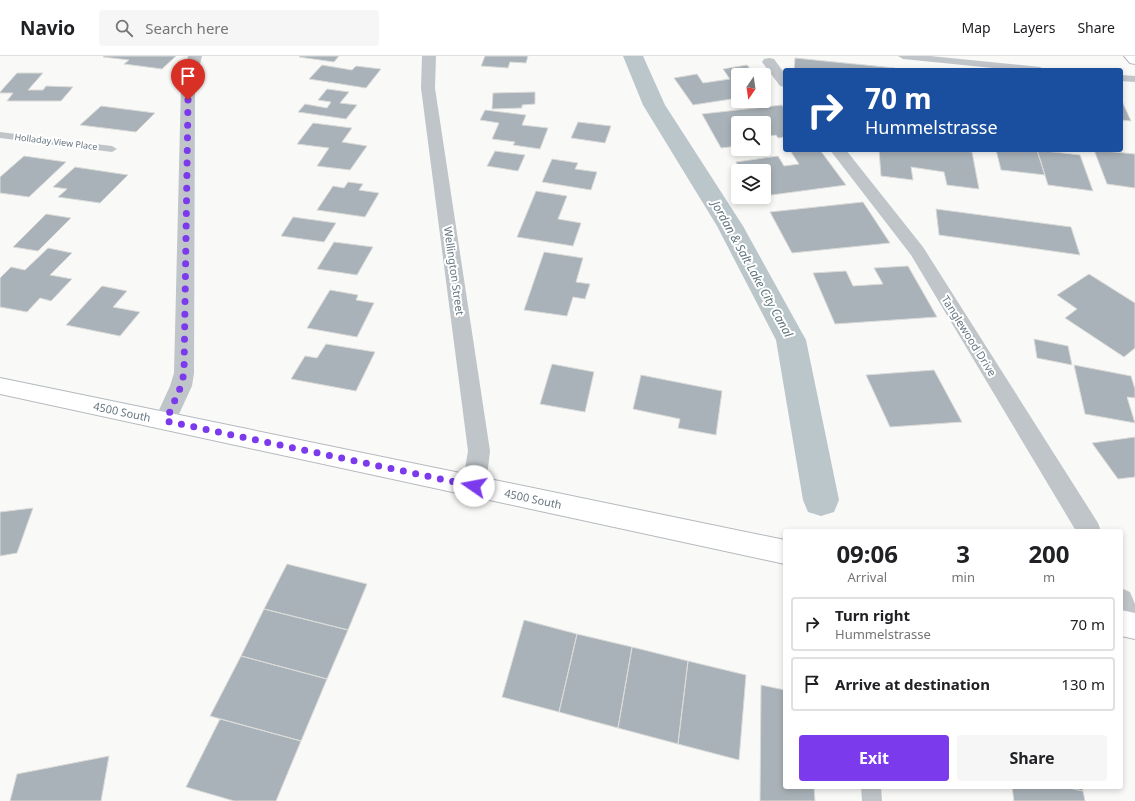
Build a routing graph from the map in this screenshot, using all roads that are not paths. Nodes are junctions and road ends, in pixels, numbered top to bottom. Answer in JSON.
{"nodes":[{"id":1,"x":195,"y":56,"type":"edge"},
{"id":2,"x":429,"y":56,"type":"edge"},
{"id":3,"x":903,"y":56,"type":"edge"},
{"id":4,"x":1131,"y":56,"type":"edge"},
{"id":5,"x":1135,"y":60,"type":"edge"},
{"id":6,"x":769,"y":62,"type":"dead end"},
{"id":7,"x":1020,"y":68,"type":"edge"},
{"id":8,"x":1123,"y":78,"type":"edge"},
{"id":9,"x":1135,"y":79,"type":"edge"},
{"id":10,"x":783,"y":80,"type":"edge"},
{"id":11,"x":0,"y":135,"type":"edge"},
{"id":12,"x":112,"y":149,"type":"dead end"},
{"id":13,"x":840,"y":152,"type":"edge"},
{"id":14,"x":0,"y":386,"type":"edge"},
{"id":15,"x":166,"y":421,"type":"junction"},
{"id":16,"x":474,"y":486,"type":"junction"},
{"id":17,"x":1088,"y":529,"type":"edge"},
{"id":18,"x":783,"y":552,"type":"edge"},
{"id":19,"x":872,"y":789,"type":"edge"},
{"id":20,"x":872,"y":801,"type":"edge"}],
"edges":[{"from":1,"to":15,"type":"street"},
{"from":2,"to":16,"type":"street","name":"Wellington Street"},
{"from":3,"to":7,"type":"lane"},
{"from":4,"to":5,"type":"main road"},
{"from":6,"to":10,"type":"street"},
{"from":8,"to":9,"type":"lane"},
{"from":11,"to":12,"type":"lane","name":"Holladay View Place"},
{"from":13,"to":17,"type":"street","name":"Tanglewood Drive"},
{"from":14,"to":15,"type":"main road","name":"4500 South"},
{"from":15,"to":16,"type":"main road","name":"4500 South"},
{"from":16,"to":18,"type":"main road","name":"4500 South"},
{"from":19,"to":20,"type":"lane"}]}
